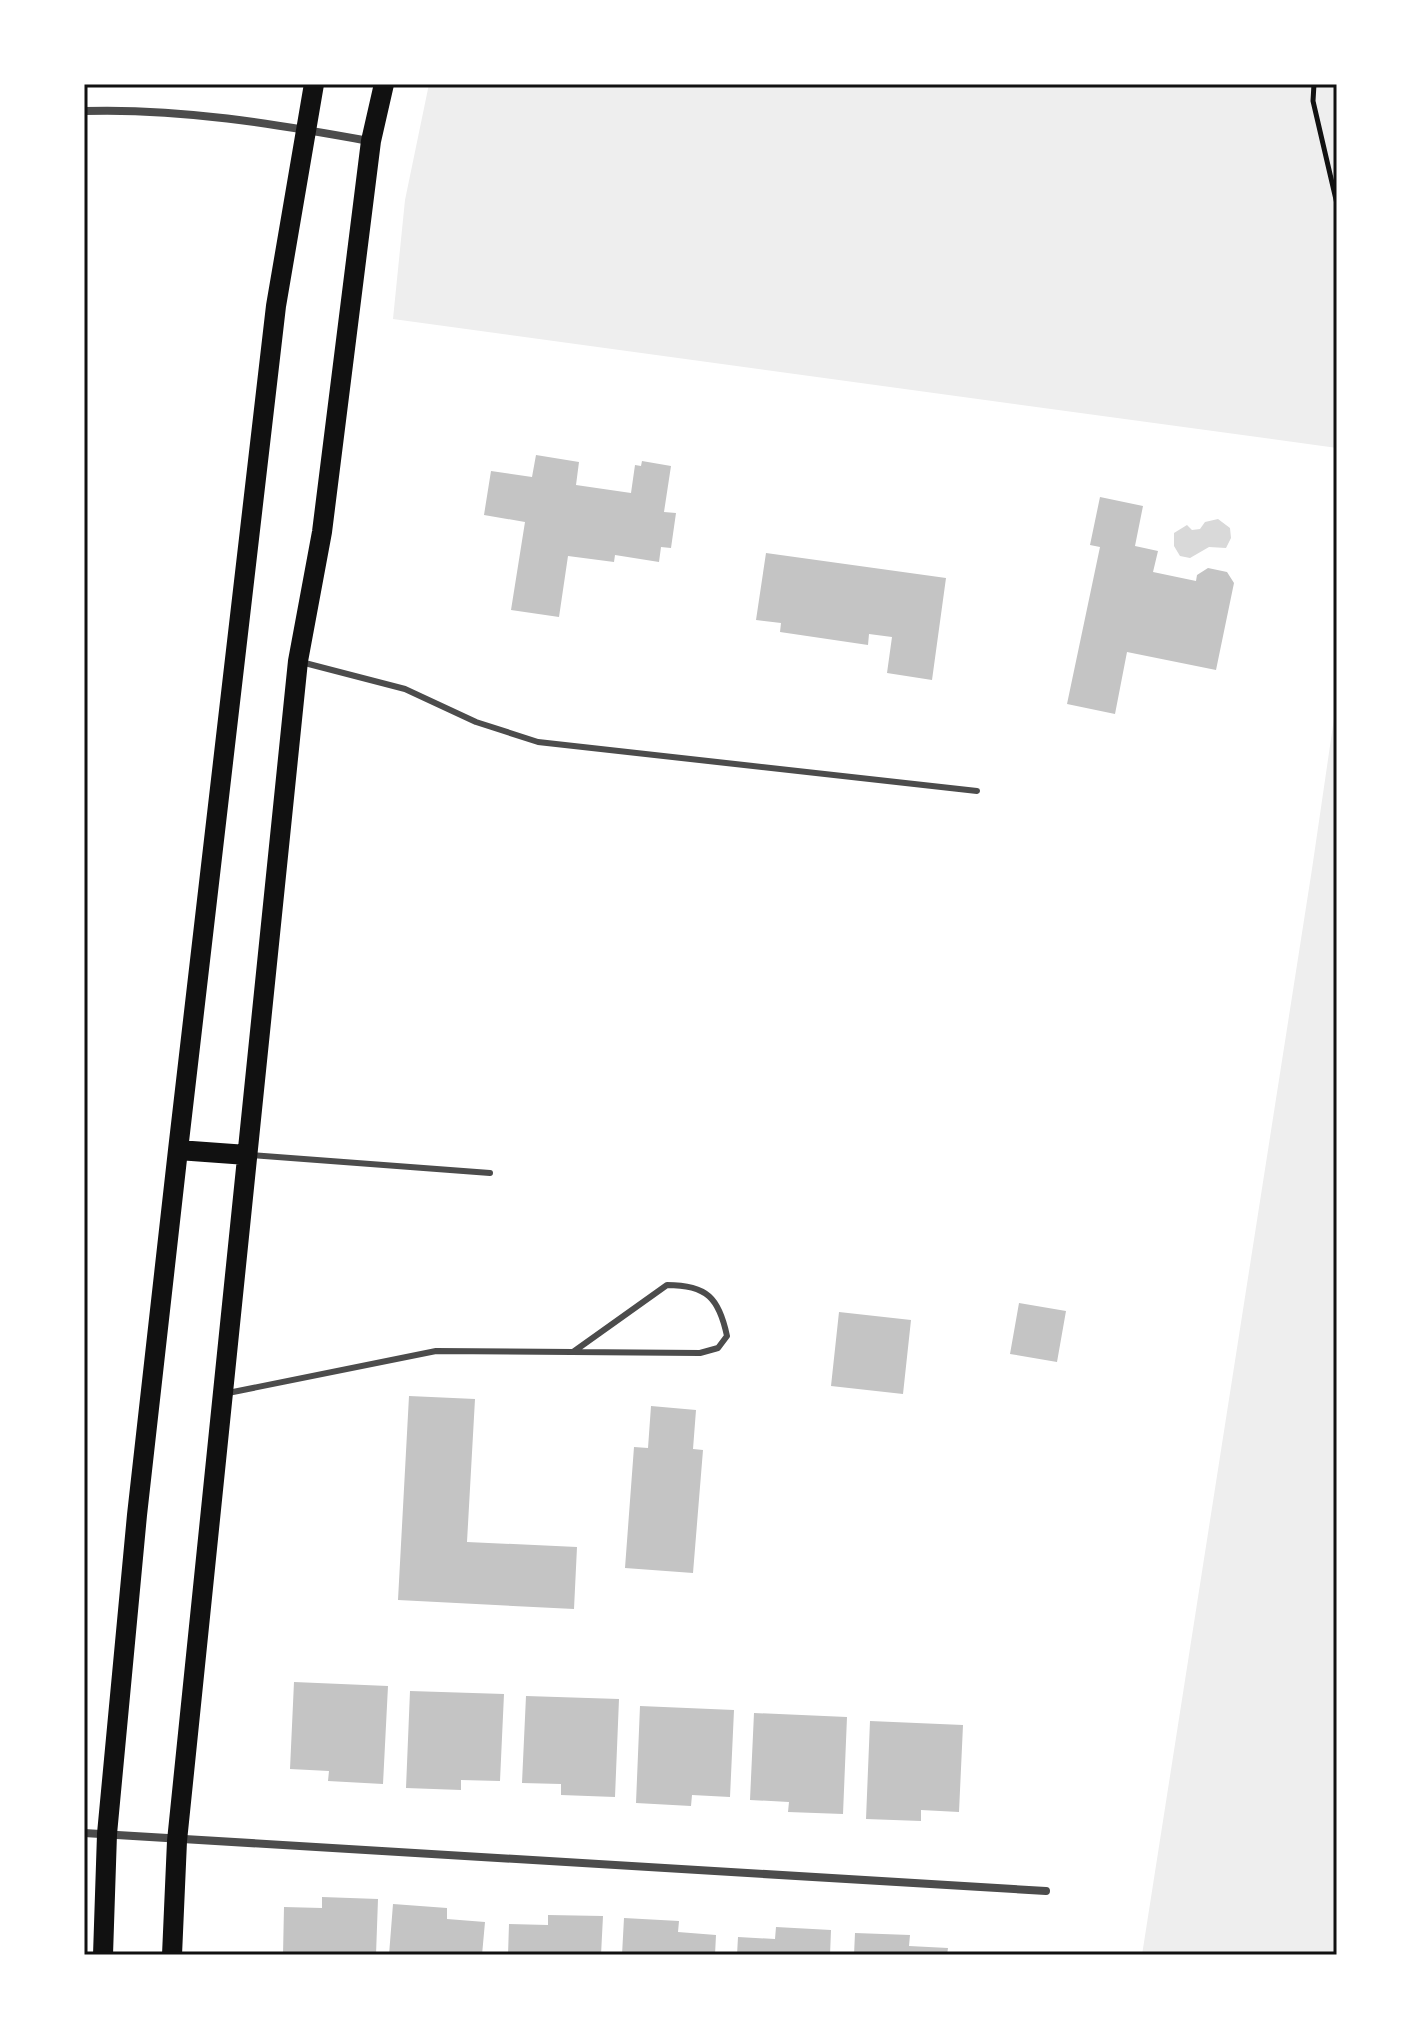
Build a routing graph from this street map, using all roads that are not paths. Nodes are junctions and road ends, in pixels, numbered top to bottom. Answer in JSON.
{"nodes":[{"id":1,"x":314,"y":84,"type":"edge"},
{"id":2,"x":384,"y":84,"type":"edge"},
{"id":3,"x":84,"y":111,"type":"edge"},
{"id":4,"x":304,"y":129,"type":"junction"},
{"id":5,"x":371,"y":141,"type":"junction"},
{"id":6,"x":298,"y":661,"type":"junction"},
{"id":7,"x":977,"y":791,"type":"dead end"},
{"id":8,"x":178,"y":1150,"type":"junction"},
{"id":9,"x":247,"y":1155,"type":"junction"},
{"id":10,"x":490,"y":1173,"type":"dead end"},
{"id":11,"x":573,"y":1352,"type":"junction"},
{"id":12,"x":222,"y":1395,"type":"junction"},
{"id":13,"x":84,"y":1833,"type":"edge"},
{"id":14,"x":107,"y":1834,"type":"junction"},
{"id":15,"x":177,"y":1841,"type":"junction"},
{"id":16,"x":1046,"y":1891,"type":"dead end"},
{"id":17,"x":103,"y":1955,"type":"edge"},
{"id":18,"x":172,"y":1955,"type":"edge"}],
"edges":[{"from":1,"to":4,"type":"main road"},
{"from":2,"to":5,"type":"main road"},
{"from":3,"to":4,"type":"street"},
{"from":4,"to":5,"type":"street"},
{"from":4,"to":8,"type":"main road"},
{"from":5,"to":6,"type":"main road"},
{"from":6,"to":7,"type":"lane"},
{"from":6,"to":9,"type":"main road"},
{"from":8,"to":9,"type":"main road"},
{"from":8,"to":14,"type":"main road"},
{"from":9,"to":10,"type":"lane"},
{"from":9,"to":12,"type":"main road"},
{"from":11,"to":11,"type":"lane"},
{"from":11,"to":12,"type":"lane"},
{"from":12,"to":15,"type":"main road"},
{"from":13,"to":14,"type":"street"},
{"from":14,"to":15,"type":"street"},
{"from":14,"to":17,"type":"main road"},
{"from":15,"to":16,"type":"street"},
{"from":15,"to":18,"type":"main road"}]}
